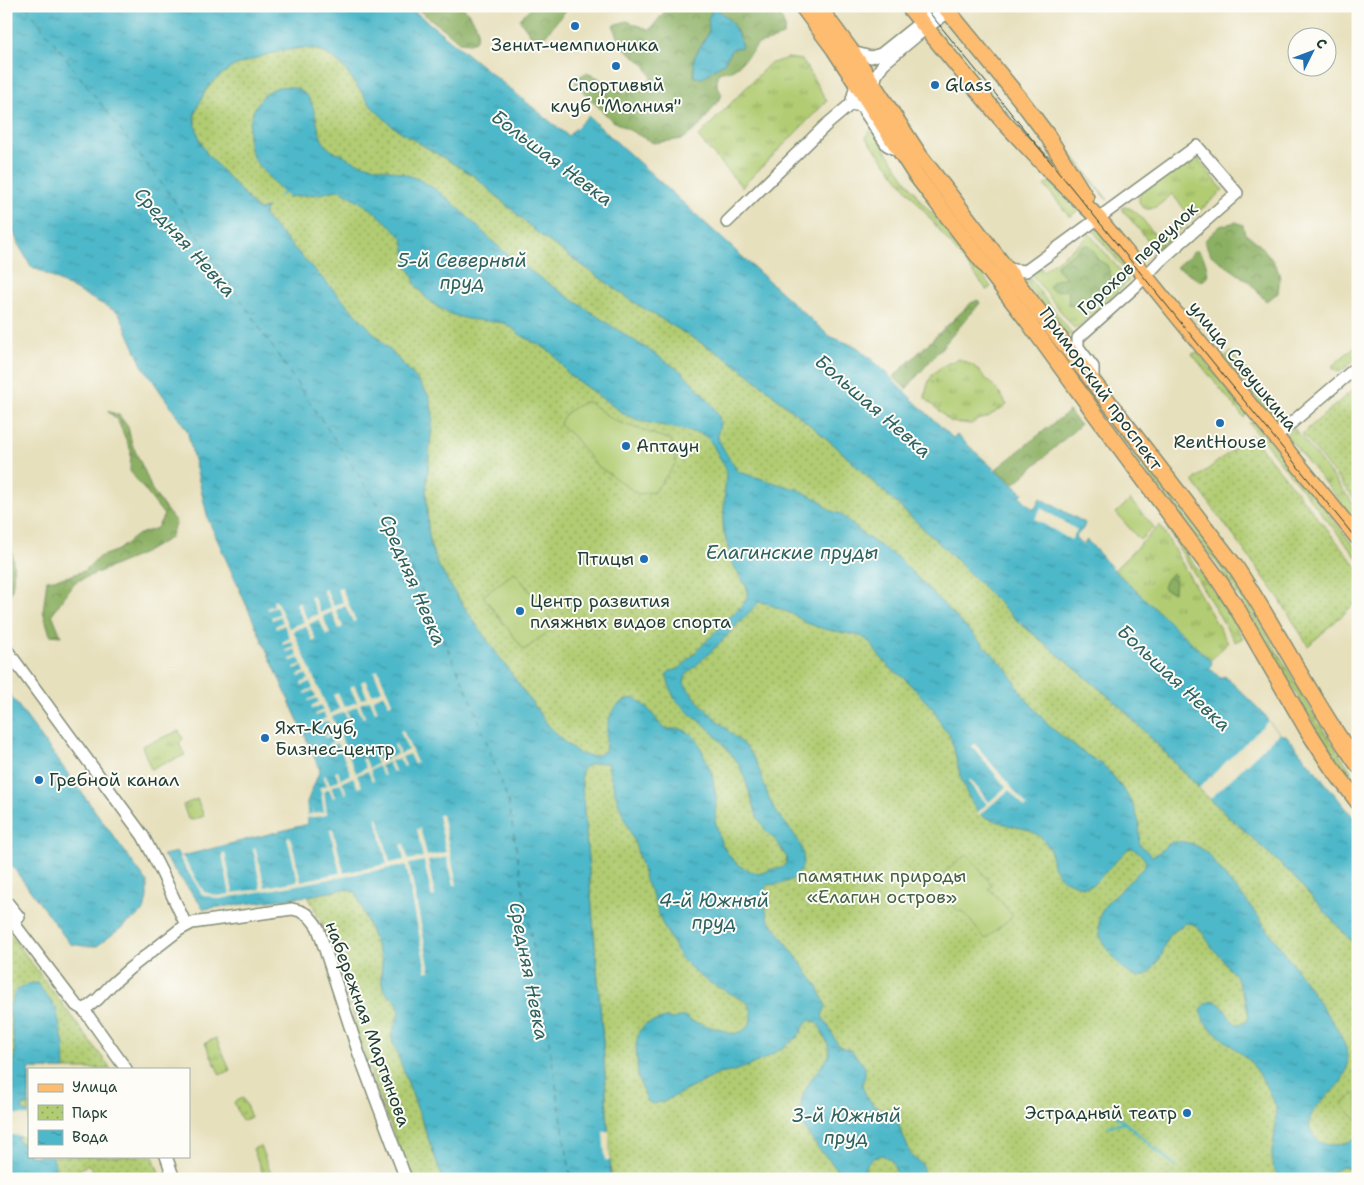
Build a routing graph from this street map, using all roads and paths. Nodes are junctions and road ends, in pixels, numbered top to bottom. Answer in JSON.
{"nodes":[{"id":1,"x":802,"y":6,"type":"edge"},
{"id":2,"x":818,"y":6,"type":"edge"},
{"id":3,"x":908,"y":6,"type":"edge"},
{"id":4,"x":948,"y":8,"type":"edge"},
{"id":5,"x":924,"y":25,"type":"junction"},
{"id":6,"x":852,"y":52,"type":"junction"},
{"id":7,"x":854,"y":80,"type":"junction"},
{"id":8,"x":874,"y":86,"type":"junction"},
{"id":9,"x":851,"y":104,"type":"junction"},
{"id":10,"x":901,"y":152,"type":"junction"},
{"id":11,"x":1098,"y":218,"type":"junction"},
{"id":12,"x":727,"y":222,"type":"dead end"},
{"id":13,"x":1004,"y":267,"type":"junction"},
{"id":14,"x":1026,"y":271,"type":"junction"},
{"id":15,"x":1146,"y":276,"type":"junction"},
{"id":16,"x":1026,"y":295,"type":"junction"},
{"id":17,"x":1358,"y":366,"type":"edge"},
{"id":18,"x":1093,"y":382,"type":"junction"},
{"id":19,"x":1275,"y":437,"type":"junction"},
{"id":20,"x":1358,"y":538,"type":"edge"},
{"id":21,"x":6,"y":649,"type":"edge"},
{"id":22,"x":1358,"y":766,"type":"edge"},
{"id":23,"x":1358,"y":802,"type":"edge"},
{"id":24,"x":6,"y":901,"type":"edge"},
{"id":25,"x":6,"y":913,"type":"edge"},
{"id":26,"x":186,"y":926,"type":"junction"},
{"id":27,"x":84,"y":1010,"type":"junction"},
{"id":28,"x":125,"y":1068,"type":"edge"},
{"id":29,"x":167,"y":1158,"type":"edge"},
{"id":30,"x":174,"y":1179,"type":"edge"},
{"id":31,"x":406,"y":1179,"type":"edge"}],
"edges":[{"from":1,"to":7,"type":"main road","name":"Приморский проспект"},
{"from":2,"to":6,"type":"main road","name":"Приморский проспект"},
{"from":3,"to":5,"type":"main road","name":"улица Савушкина"},
{"from":4,"to":5,"type":"street"},
{"from":4,"to":11,"type":"main road","name":"улица Савушкина"},
{"from":5,"to":6,"type":"street"},
{"from":5,"to":8,"type":"street"},
{"from":5,"to":11,"type":"main road","name":"улица Савушкина"},
{"from":6,"to":8,"type":"main road","name":"Приморский проспект"},
{"from":7,"to":9,"type":"street"},
{"from":7,"to":10,"type":"main road","name":"Приморский проспект"},
{"from":8,"to":13,"type":"main road","name":"Приморский проспект"},
{"from":9,"to":10,"type":"street"},
{"from":9,"to":12,"type":"street"},
{"from":10,"to":23,"type":"main road","name":"Приморский проспект"},
{"from":11,"to":14,"type":"street"},
{"from":11,"to":15,"type":"main road","name":"улица Савушкина"},
{"from":11,"to":15,"type":"street","name":"Горохов переулок"},
{"from":13,"to":14,"type":"street"},
{"from":13,"to":16,"type":"main road","name":"Приморский проспект"},
{"from":14,"to":16,"type":"street"},
{"from":15,"to":18,"type":"street","name":"Горохов переулок"},
{"from":15,"to":19,"type":"main road","name":"улица Савушкина"},
{"from":16,"to":18,"type":"main road","name":"Приморский проспект"},
{"from":17,"to":19,"type":"street"},
{"from":18,"to":22,"type":"main road","name":"Приморский проспект"},
{"from":19,"to":20,"type":"main road","name":"улица Савушкина"},
{"from":21,"to":26,"type":"street"},
{"from":24,"to":27,"type":"street"},
{"from":25,"to":27,"type":"street"},
{"from":26,"to":27,"type":"street"},
{"from":26,"to":31,"type":"street","name":"набережная Мартынова"},
{"from":27,"to":28,"type":"street"},
{"from":29,"to":30,"type":"street"}]}
